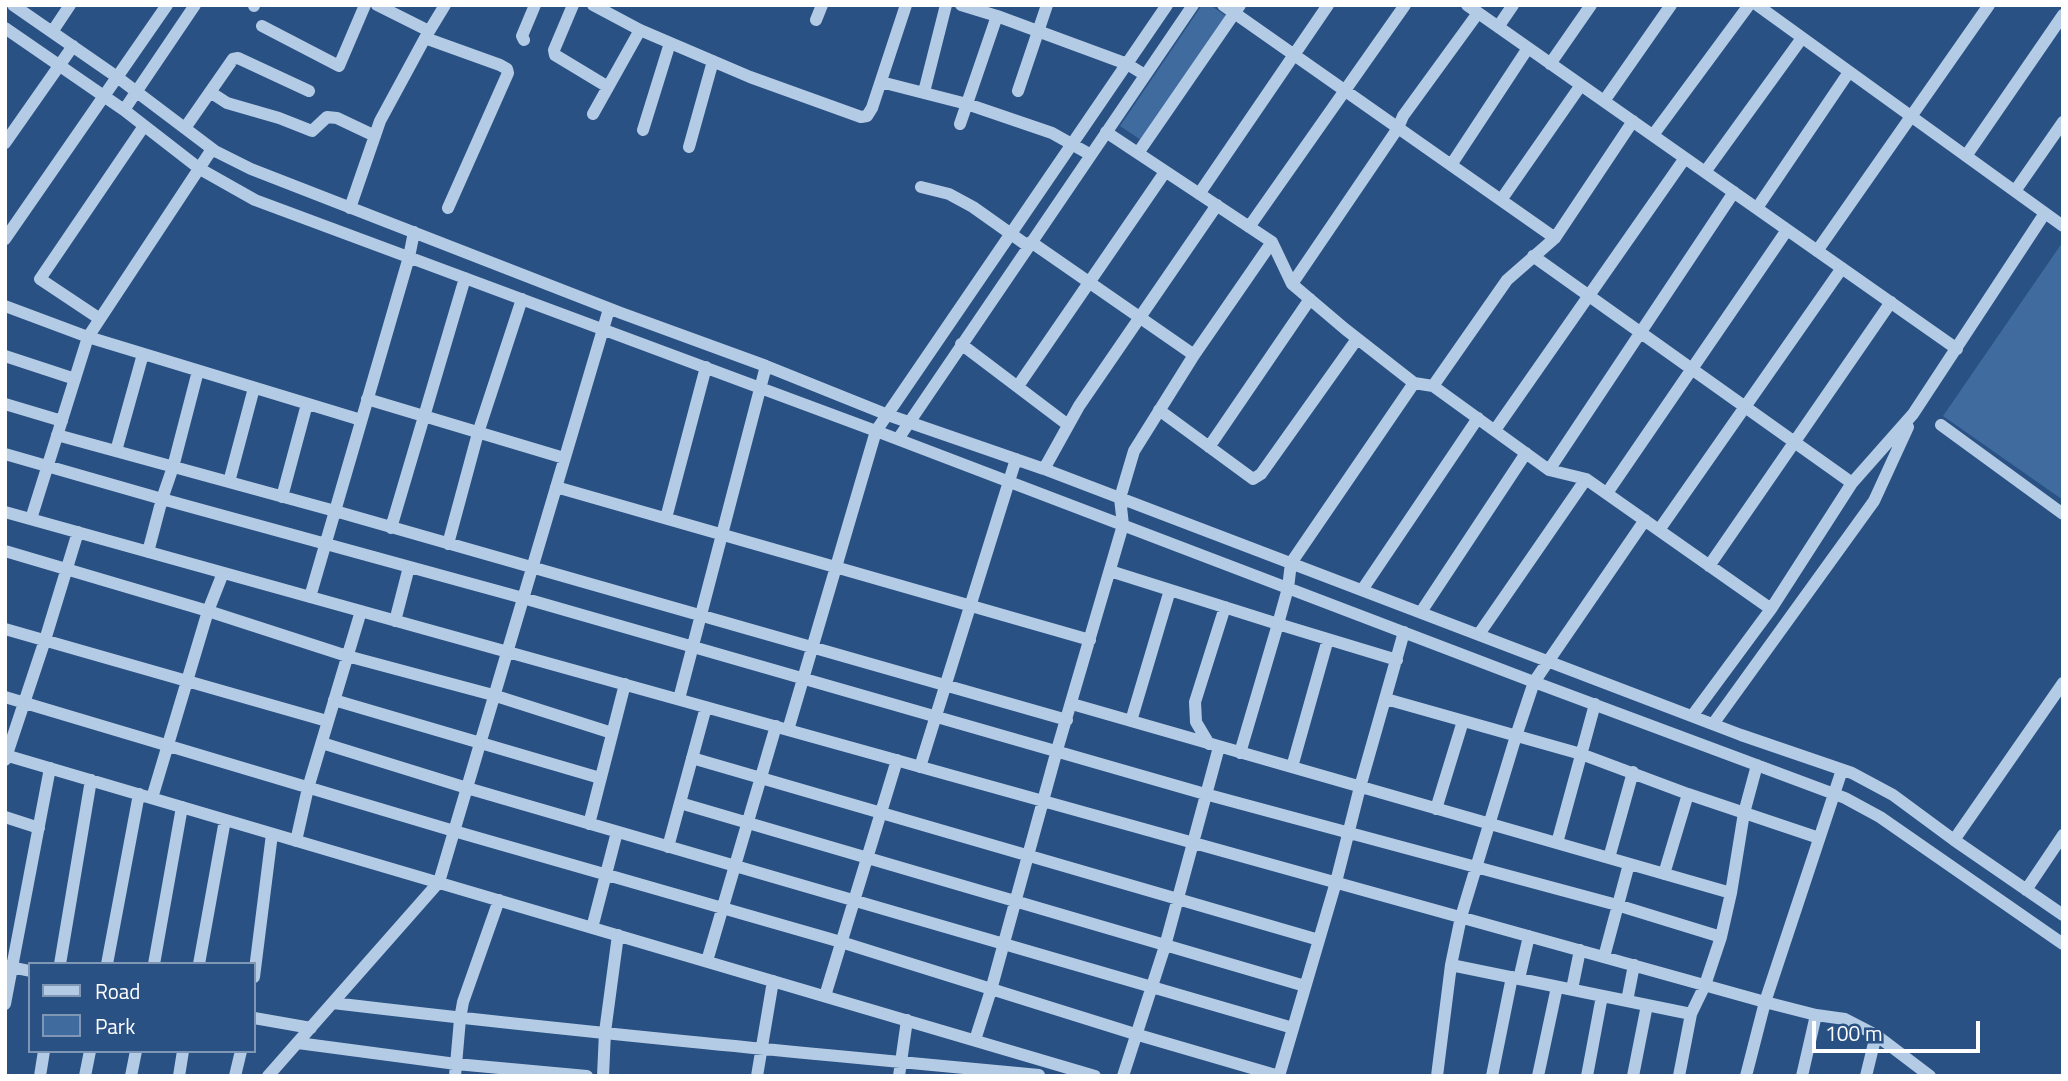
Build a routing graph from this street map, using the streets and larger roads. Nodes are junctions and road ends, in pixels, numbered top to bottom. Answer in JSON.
{"nodes":[{"id":1,"x":13,"y":5,"type":"edge"},
{"id":2,"x":70,"y":5,"type":"edge"},
{"id":3,"x":167,"y":5,"type":"edge"},
{"id":4,"x":195,"y":5,"type":"edge"},
{"id":5,"x":365,"y":5,"type":"edge"},
{"id":6,"x":377,"y":5,"type":"edge"},
{"id":7,"x":445,"y":5,"type":"edge"},
{"id":8,"x":536,"y":5,"type":"edge"},
{"id":9,"x":573,"y":5,"type":"edge"},
{"id":10,"x":593,"y":5,"type":"edge"},
{"id":11,"x":822,"y":5,"type":"edge"},
{"id":12,"x":906,"y":5,"type":"edge"},
{"id":13,"x":946,"y":5,"type":"edge"},
{"id":14,"x":961,"y":5,"type":"edge"},
{"id":15,"x":1047,"y":5,"type":"edge"},
{"id":16,"x":1167,"y":5,"type":"edge"},
{"id":17,"x":1193,"y":5,"type":"edge"},
{"id":18,"x":1223,"y":5,"type":"edge"},
{"id":19,"x":1328,"y":5,"type":"edge"},
{"id":20,"x":1405,"y":5,"type":"edge"},
{"id":21,"x":1467,"y":5,"type":"edge"},
{"id":22,"x":1513,"y":5,"type":"edge"},
{"id":23,"x":1591,"y":5,"type":"edge"},
{"id":24,"x":1671,"y":5,"type":"edge"},
{"id":25,"x":1749,"y":5,"type":"edge"},
{"id":26,"x":1757,"y":5,"type":"edge"},
{"id":27,"x":1989,"y":5,"type":"edge"},
{"id":28,"x":2051,"y":5,"type":"edge"},
{"id":29,"x":1237,"y":9,"type":"edge"},
{"id":30,"x":994,"y":12,"type":"edge"},
{"id":31,"x":1478,"y":13,"type":"junction"},
{"id":32,"x":2063,"y":14,"type":"edge"},
{"id":33,"x":816,"y":19,"type":"dead end"},
{"id":34,"x":262,"y":26,"type":"dead end"},
{"id":35,"x":1498,"y":27,"type":"junction"},
{"id":36,"x":640,"y":30,"type":"junction"},
{"id":37,"x":7,"y":32,"type":"edge"},
{"id":38,"x":52,"y":32,"type":"junction"},
{"id":39,"x":1039,"y":32,"type":"junction"},
{"id":40,"x":427,"y":34,"type":"junction"},
{"id":41,"x":1802,"y":38,"type":"junction"},
{"id":42,"x":524,"y":40,"type":"dead end"},
{"id":43,"x":670,"y":43,"type":"junction"},
{"id":44,"x":73,"y":46,"type":"junction"},
{"id":45,"x":1528,"y":48,"type":"junction"},
{"id":46,"x":1294,"y":55,"type":"junction"},
{"id":47,"x":713,"y":61,"type":"junction"},
{"id":48,"x":1127,"y":64,"type":"junction"},
{"id":49,"x":1550,"y":64,"type":"junction"},
{"id":50,"x":61,"y":66,"type":"junction"},
{"id":51,"x":1849,"y":72,"type":"junction"},
{"id":52,"x":1145,"y":75,"type":"junction"},
{"id":53,"x":117,"y":77,"type":"junction"},
{"id":54,"x":881,"y":82,"type":"junction"},
{"id":55,"x":1581,"y":85,"type":"junction"},
{"id":56,"x":608,"y":86,"type":"junction"},
{"id":57,"x":309,"y":90,"type":"dead end"},
{"id":58,"x":136,"y":91,"type":"junction"},
{"id":59,"x":1018,"y":91,"type":"dead end"},
{"id":60,"x":1345,"y":91,"type":"junction"},
{"id":61,"x":210,"y":92,"type":"junction"},
{"id":62,"x":924,"y":92,"type":"junction"},
{"id":63,"x":104,"y":96,"type":"junction"},
{"id":64,"x":1604,"y":101,"type":"junction"},
{"id":65,"x":967,"y":104,"type":"junction"},
{"id":66,"x":124,"y":110,"type":"junction"},
{"id":67,"x":593,"y":114,"type":"dead end"},
{"id":68,"x":1911,"y":116,"type":"junction"},
{"id":69,"x":1633,"y":121,"type":"junction"},
{"id":70,"x":2063,"y":122,"type":"edge"},
{"id":71,"x":960,"y":124,"type":"dead end"},
{"id":72,"x":144,"y":126,"type":"junction"},
{"id":73,"x":185,"y":128,"type":"junction"},
{"id":74,"x":1398,"y":128,"type":"junction"},
{"id":75,"x":643,"y":130,"type":"dead end"},
{"id":76,"x":1106,"y":132,"type":"junction"},
{"id":77,"x":1653,"y":135,"type":"junction"},
{"id":78,"x":375,"y":136,"type":"junction"},
{"id":79,"x":5,"y":143,"type":"edge"},
{"id":80,"x":1072,"y":145,"type":"junction"},
{"id":81,"x":690,"y":147,"type":"dead end"},
{"id":82,"x":212,"y":149,"type":"junction"},
{"id":83,"x":1138,"y":153,"type":"junction"},
{"id":84,"x":1091,"y":155,"type":"junction"},
{"id":85,"x":1966,"y":156,"type":"junction"},
{"id":86,"x":1685,"y":158,"type":"junction"},
{"id":87,"x":1451,"y":165,"type":"junction"},
{"id":88,"x":200,"y":169,"type":"junction"},
{"id":89,"x":1165,"y":172,"type":"junction"},
{"id":90,"x":1705,"y":172,"type":"junction"},
{"id":91,"x":921,"y":187,"type":"dead end"},
{"id":92,"x":2015,"y":191,"type":"junction"},
{"id":93,"x":1734,"y":192,"type":"junction"},
{"id":94,"x":1199,"y":194,"type":"junction"},
{"id":95,"x":1501,"y":200,"type":"junction"},
{"id":96,"x":1217,"y":205,"type":"junction"},
{"id":97,"x":351,"y":208,"type":"junction"},
{"id":98,"x":448,"y":208,"type":"dead end"},
{"id":99,"x":1757,"y":208,"type":"junction"},
{"id":100,"x":2045,"y":213,"type":"junction"},
{"id":101,"x":2063,"y":226,"type":"edge"},
{"id":102,"x":1249,"y":227,"type":"junction"},
{"id":103,"x":1787,"y":230,"type":"junction"},
{"id":104,"x":414,"y":232,"type":"junction"},
{"id":105,"x":1011,"y":234,"type":"junction"},
{"id":106,"x":1555,"y":238,"type":"junction"},
{"id":107,"x":5,"y":239,"type":"edge"},
{"id":108,"x":1272,"y":242,"type":"junction"},
{"id":109,"x":1030,"y":244,"type":"junction"},
{"id":110,"x":1817,"y":251,"type":"junction"},
{"id":111,"x":1534,"y":256,"type":"junction"},
{"id":112,"x":409,"y":257,"type":"junction"},
{"id":113,"x":1842,"y":268,"type":"junction"},
{"id":114,"x":465,"y":278,"type":"junction"},
{"id":115,"x":1089,"y":283,"type":"junction"},
{"id":116,"x":1292,"y":284,"type":"junction"},
{"id":117,"x":1588,"y":296,"type":"junction"},
{"id":118,"x":522,"y":299,"type":"junction"},
{"id":119,"x":1310,"y":299,"type":"junction"},
{"id":120,"x":1891,"y":302,"type":"junction"},
{"id":121,"x":5,"y":306,"type":"edge"},
{"id":122,"x":609,"y":309,"type":"junction"},
{"id":123,"x":1140,"y":318,"type":"junction"},
{"id":124,"x":100,"y":319,"type":"junction"},
{"id":125,"x":603,"y":329,"type":"junction"},
{"id":126,"x":1640,"y":333,"type":"junction"},
{"id":127,"x":88,"y":337,"type":"junction"},
{"id":128,"x":1357,"y":339,"type":"junction"},
{"id":129,"x":961,"y":344,"type":"junction"},
{"id":130,"x":1957,"y":349,"type":"junction"},
{"id":131,"x":143,"y":354,"type":"junction"},
{"id":132,"x":1194,"y":355,"type":"junction"},
{"id":133,"x":5,"y":356,"type":"edge"},
{"id":134,"x":766,"y":366,"type":"junction"},
{"id":135,"x":706,"y":367,"type":"junction"},
{"id":136,"x":1691,"y":369,"type":"junction"},
{"id":137,"x":198,"y":371,"type":"junction"},
{"id":138,"x":75,"y":379,"type":"junction"},
{"id":139,"x":1414,"y":383,"type":"junction"},
{"id":140,"x":1018,"y":386,"type":"junction"},
{"id":141,"x":1433,"y":386,"type":"junction"},
{"id":142,"x":254,"y":388,"type":"junction"},
{"id":143,"x":761,"y":388,"type":"junction"},
{"id":144,"x":367,"y":399,"type":"junction"},
{"id":145,"x":5,"y":404,"type":"edge"},
{"id":146,"x":307,"y":404,"type":"junction"},
{"id":147,"x":1745,"y":407,"type":"junction"},
{"id":148,"x":1159,"y":411,"type":"junction"},
{"id":149,"x":1913,"y":414,"type":"junction"},
{"id":150,"x":424,"y":415,"type":"junction"},
{"id":151,"x":888,"y":415,"type":"junction"},
{"id":152,"x":1478,"y":418,"type":"junction"},
{"id":153,"x":62,"y":421,"type":"junction"},
{"id":154,"x":361,"y":421,"type":"junction"},
{"id":155,"x":909,"y":421,"type":"junction"},
{"id":156,"x":1068,"y":425,"type":"junction"},
{"id":157,"x":1941,"y":425,"type":"dead end"},
{"id":158,"x":1495,"y":430,"type":"junction"},
{"id":159,"x":876,"y":431,"type":"junction"},
{"id":160,"x":478,"y":433,"type":"junction"},
{"id":161,"x":57,"y":435,"type":"junction"},
{"id":162,"x":898,"y":439,"type":"junction"},
{"id":163,"x":1794,"y":443,"type":"junction"},
{"id":164,"x":1209,"y":447,"type":"junction"},
{"id":165,"x":116,"y":451,"type":"junction"},
{"id":166,"x":1526,"y":453,"type":"junction"},
{"id":167,"x":5,"y":454,"type":"edge"},
{"id":168,"x":565,"y":458,"type":"junction"},
{"id":169,"x":1016,"y":458,"type":"junction"},
{"id":170,"x":47,"y":466,"type":"junction"},
{"id":171,"x":173,"y":467,"type":"junction"},
{"id":172,"x":1045,"y":469,"type":"junction"},
{"id":173,"x":1549,"y":470,"type":"junction"},
{"id":174,"x":1586,"y":479,"type":"junction"},
{"id":175,"x":229,"y":482,"type":"junction"},
{"id":176,"x":1010,"y":482,"type":"junction"},
{"id":177,"x":1852,"y":483,"type":"junction"},
{"id":178,"x":556,"y":487,"type":"junction"},
{"id":179,"x":1607,"y":493,"type":"junction"},
{"id":180,"x":282,"y":497,"type":"junction"},
{"id":181,"x":1120,"y":498,"type":"junction"},
{"id":182,"x":162,"y":499,"type":"junction"},
{"id":183,"x":335,"y":511,"type":"junction"},
{"id":184,"x":5,"y":512,"type":"edge"},
{"id":185,"x":2063,"y":514,"type":"edge"},
{"id":186,"x":666,"y":518,"type":"junction"},
{"id":187,"x":31,"y":519,"type":"junction"},
{"id":188,"x":1645,"y":520,"type":"junction"},
{"id":189,"x":1123,"y":525,"type":"junction"},
{"id":190,"x":391,"y":528,"type":"junction"},
{"id":191,"x":1659,"y":530,"type":"junction"},
{"id":192,"x":78,"y":532,"type":"junction"},
{"id":193,"x":723,"y":533,"type":"junction"},
{"id":194,"x":325,"y":543,"type":"junction"},
{"id":195,"x":448,"y":544,"type":"junction"},
{"id":196,"x":5,"y":551,"type":"edge"},
{"id":197,"x":148,"y":552,"type":"junction"},
{"id":198,"x":1291,"y":563,"type":"junction"},
{"id":199,"x":836,"y":566,"type":"junction"},
{"id":200,"x":1709,"y":566,"type":"junction"},
{"id":201,"x":409,"y":567,"type":"junction"},
{"id":202,"x":532,"y":568,"type":"junction"},
{"id":203,"x":68,"y":569,"type":"junction"},
{"id":204,"x":1110,"y":571,"type":"junction"},
{"id":205,"x":223,"y":573,"type":"junction"},
{"id":206,"x":1288,"y":588,"type":"junction"},
{"id":207,"x":1170,"y":590,"type":"junction"},
{"id":208,"x":1362,"y":590,"type":"junction"},
{"id":209,"x":310,"y":597,"type":"junction"},
{"id":210,"x":523,"y":598,"type":"junction"},
{"id":211,"x":971,"y":604,"type":"junction"},
{"id":212,"x":1225,"y":607,"type":"junction"},
{"id":213,"x":1771,"y":608,"type":"junction"},
{"id":214,"x":208,"y":611,"type":"junction"},
{"id":215,"x":361,"y":611,"type":"junction"},
{"id":216,"x":1421,"y":612,"type":"junction"},
{"id":217,"x":701,"y":616,"type":"junction"},
{"id":218,"x":396,"y":621,"type":"junction"},
{"id":219,"x":1278,"y":624,"type":"junction"},
{"id":220,"x":5,"y":629,"type":"edge"},
{"id":221,"x":1404,"y":632,"type":"junction"},
{"id":222,"x":1479,"y":634,"type":"junction"},
{"id":223,"x":1090,"y":639,"type":"junction"},
{"id":224,"x":1328,"y":639,"type":"junction"},
{"id":225,"x":45,"y":640,"type":"junction"},
{"id":226,"x":812,"y":647,"type":"junction"},
{"id":227,"x":693,"y":648,"type":"junction"},
{"id":228,"x":507,"y":652,"type":"junction"},
{"id":229,"x":347,"y":656,"type":"junction"},
{"id":230,"x":1396,"y":660,"type":"junction"},
{"id":231,"x":1548,"y":661,"type":"junction"},
{"id":232,"x":803,"y":678,"type":"junction"},
{"id":233,"x":189,"y":681,"type":"junction"},
{"id":234,"x":1534,"y":682,"type":"junction"},
{"id":235,"x":625,"y":684,"type":"junction"},
{"id":236,"x":947,"y":684,"type":"junction"},
{"id":237,"x":2062,"y":685,"type":"edge"},
{"id":238,"x":494,"y":695,"type":"junction"},
{"id":239,"x":5,"y":698,"type":"edge"},
{"id":240,"x":679,"y":699,"type":"junction"},
{"id":241,"x":1386,"y":699,"type":"junction"},
{"id":242,"x":334,"y":700,"type":"junction"},
{"id":243,"x":23,"y":703,"type":"junction"},
{"id":244,"x":1072,"y":704,"type":"junction"},
{"id":245,"x":1594,"y":705,"type":"junction"},
{"id":246,"x":706,"y":707,"type":"junction"},
{"id":247,"x":936,"y":715,"type":"junction"},
{"id":248,"x":1692,"y":716,"type":"junction"},
{"id":249,"x":1067,"y":720,"type":"junction"},
{"id":250,"x":327,"y":721,"type":"junction"},
{"id":251,"x":1131,"y":721,"type":"junction"},
{"id":252,"x":1463,"y":721,"type":"junction"},
{"id":253,"x":1713,"y":724,"type":"junction"},
{"id":254,"x":782,"y":728,"type":"junction"},
{"id":255,"x":612,"y":733,"type":"junction"},
{"id":256,"x":1516,"y":736,"type":"junction"},
{"id":257,"x":480,"y":742,"type":"junction"},
{"id":258,"x":321,"y":743,"type":"junction"},
{"id":259,"x":1214,"y":745,"type":"junction"},
{"id":260,"x":167,"y":746,"type":"junction"},
{"id":261,"x":1057,"y":750,"type":"junction"},
{"id":262,"x":1240,"y":753,"type":"junction"},
{"id":263,"x":1581,"y":754,"type":"junction"},
{"id":264,"x":6,"y":757,"type":"edge"},
{"id":265,"x":692,"y":758,"type":"junction"},
{"id":266,"x":897,"y":760,"type":"junction"},
{"id":267,"x":1757,"y":765,"type":"junction"},
{"id":268,"x":920,"y":766,"type":"junction"},
{"id":269,"x":50,"y":768,"type":"junction"},
{"id":270,"x":1292,"y":768,"type":"junction"},
{"id":271,"x":1842,"y":770,"type":"junction"},
{"id":272,"x":1633,"y":772,"type":"junction"},
{"id":273,"x":762,"y":777,"type":"junction"},
{"id":274,"x":600,"y":778,"type":"junction"},
{"id":275,"x":92,"y":780,"type":"junction"},
{"id":276,"x":1360,"y":787,"type":"junction"},
{"id":277,"x":308,"y":788,"type":"junction"},
{"id":278,"x":467,"y":788,"type":"junction"},
{"id":279,"x":139,"y":794,"type":"junction"},
{"id":280,"x":1205,"y":794,"type":"junction"},
{"id":281,"x":1688,"y":794,"type":"junction"},
{"id":282,"x":1835,"y":794,"type":"junction"},
{"id":283,"x":152,"y":798,"type":"junction"},
{"id":284,"x":1044,"y":801,"type":"junction"},
{"id":285,"x":680,"y":803,"type":"junction"},
{"id":286,"x":182,"y":807,"type":"junction"},
{"id":287,"x":1436,"y":809,"type":"junction"},
{"id":288,"x":881,"y":812,"type":"junction"},
{"id":289,"x":1744,"y":813,"type":"junction"},
{"id":290,"x":5,"y":817,"type":"edge"},
{"id":291,"x":225,"y":820,"type":"junction"},
{"id":292,"x":589,"y":824,"type":"junction"},
{"id":293,"x":746,"y":824,"type":"junction"},
{"id":294,"x":1489,"y":824,"type":"junction"},
{"id":295,"x":39,"y":828,"type":"junction"},
{"id":296,"x":454,"y":831,"type":"junction"},
{"id":297,"x":617,"y":832,"type":"junction"},
{"id":298,"x":1347,"y":833,"type":"junction"},
{"id":299,"x":272,"y":834,"type":"junction"},
{"id":300,"x":2063,"y":835,"type":"edge"},
{"id":301,"x":1819,"y":838,"type":"junction"},
{"id":302,"x":1954,"y":840,"type":"junction"},
{"id":303,"x":296,"y":841,"type":"junction"},
{"id":304,"x":1193,"y":842,"type":"junction"},
{"id":305,"x":1557,"y":843,"type":"junction"},
{"id":306,"x":668,"y":847,"type":"junction"},
{"id":307,"x":1028,"y":855,"type":"junction"},
{"id":308,"x":867,"y":858,"type":"junction"},
{"id":309,"x":1609,"y":858,"type":"junction"},
{"id":310,"x":1629,"y":864,"type":"junction"},
{"id":311,"x":734,"y":866,"type":"junction"},
{"id":312,"x":1476,"y":866,"type":"junction"},
{"id":313,"x":605,"y":874,"type":"junction"},
{"id":314,"x":1664,"y":874,"type":"junction"},
{"id":315,"x":1336,"y":882,"type":"junction"},
{"id":316,"x":439,"y":883,"type":"junction"},
{"id":317,"x":2026,"y":890,"type":"junction"},
{"id":318,"x":1731,"y":893,"type":"junction"},
{"id":319,"x":1177,"y":898,"type":"junction"},
{"id":320,"x":499,"y":900,"type":"junction"},
{"id":321,"x":854,"y":901,"type":"junction"},
{"id":322,"x":1016,"y":901,"type":"junction"},
{"id":323,"x":1616,"y":905,"type":"junction"},
{"id":324,"x":722,"y":909,"type":"junction"},
{"id":325,"x":2063,"y":915,"type":"edge"},
{"id":326,"x":1461,"y":917,"type":"junction"},
{"id":327,"x":592,"y":928,"type":"junction"},
{"id":328,"x":618,"y":935,"type":"junction"},
{"id":329,"x":1529,"y":936,"type":"junction"},
{"id":330,"x":1721,"y":937,"type":"junction"},
{"id":331,"x":1319,"y":940,"type":"junction"},
{"id":332,"x":841,"y":942,"type":"junction"},
{"id":333,"x":1004,"y":943,"type":"junction"},
{"id":334,"x":2063,"y":944,"type":"edge"},
{"id":335,"x":1165,"y":946,"type":"junction"},
{"id":336,"x":1580,"y":950,"type":"junction"},
{"id":337,"x":1604,"y":957,"type":"junction"},
{"id":338,"x":707,"y":961,"type":"junction"},
{"id":339,"x":60,"y":962,"type":"edge"},
{"id":340,"x":107,"y":962,"type":"edge"},
{"id":341,"x":154,"y":962,"type":"edge"},
{"id":342,"x":199,"y":962,"type":"edge"},
{"id":343,"x":256,"y":962,"type":"edge"},
{"id":344,"x":1451,"y":965,"type":"junction"},
{"id":345,"x":1634,"y":965,"type":"junction"},
{"id":346,"x":9,"y":967,"type":"edge"},
{"id":347,"x":28,"y":971,"type":"edge"},
{"id":348,"x":1516,"y":978,"type":"junction"},
{"id":349,"x":773,"y":981,"type":"junction"},
{"id":350,"x":1705,"y":985,"type":"junction"},
{"id":351,"x":1305,"y":986,"type":"junction"},
{"id":352,"x":1152,"y":987,"type":"junction"},
{"id":353,"x":1557,"y":987,"type":"junction"},
{"id":354,"x":1572,"y":989,"type":"junction"},
{"id":355,"x":991,"y":990,"type":"junction"},
{"id":356,"x":825,"y":996,"type":"junction"},
{"id":357,"x":1602,"y":996,"type":"junction"},
{"id":358,"x":1627,"y":1001,"type":"junction"},
{"id":359,"x":1765,"y":1002,"type":"junction"},
{"id":360,"x":333,"y":1003,"type":"junction"},
{"id":361,"x":5,"y":1004,"type":"edge"},
{"id":362,"x":1647,"y":1005,"type":"junction"},
{"id":363,"x":1690,"y":1014,"type":"junction"},
{"id":364,"x":1816,"y":1015,"type":"junction"},
{"id":365,"x":256,"y":1018,"type":"edge"},
{"id":366,"x":460,"y":1018,"type":"junction"},
{"id":367,"x":906,"y":1020,"type":"junction"},
{"id":368,"x":311,"y":1028,"type":"junction"},
{"id":369,"x":1293,"y":1028,"type":"junction"},
{"id":370,"x":605,"y":1032,"type":"junction"},
{"id":371,"x":1135,"y":1034,"type":"junction"},
{"id":372,"x":1876,"y":1035,"type":"junction"},
{"id":373,"x":975,"y":1040,"type":"junction"},
{"id":374,"x":298,"y":1043,"type":"junction"},
{"id":375,"x":761,"y":1049,"type":"junction"},
{"id":376,"x":44,"y":1053,"type":"edge"},
{"id":377,"x":90,"y":1053,"type":"edge"},
{"id":378,"x":136,"y":1053,"type":"edge"},
{"id":379,"x":183,"y":1053,"type":"edge"},
{"id":380,"x":241,"y":1053,"type":"edge"},
{"id":381,"x":1042,"y":1061,"type":"junction"},
{"id":382,"x":901,"y":1062,"type":"junction"},
{"id":383,"x":456,"y":1070,"type":"edge"},
{"id":384,"x":1039,"y":1075,"type":"edge"},
{"id":385,"x":40,"y":1076,"type":"edge"},
{"id":386,"x":85,"y":1076,"type":"edge"},
{"id":387,"x":131,"y":1076,"type":"edge"},
{"id":388,"x":179,"y":1076,"type":"edge"},
{"id":389,"x":235,"y":1076,"type":"edge"},
{"id":390,"x":268,"y":1076,"type":"edge"},
{"id":391,"x":587,"y":1076,"type":"edge"},
{"id":392,"x":603,"y":1076,"type":"edge"},
{"id":393,"x":757,"y":1076,"type":"edge"},
{"id":394,"x":899,"y":1076,"type":"edge"},
{"id":395,"x":1095,"y":1076,"type":"edge"},
{"id":396,"x":1123,"y":1076,"type":"edge"},
{"id":397,"x":1279,"y":1076,"type":"edge"},
{"id":398,"x":1437,"y":1076,"type":"edge"},
{"id":399,"x":1492,"y":1076,"type":"edge"},
{"id":400,"x":1538,"y":1076,"type":"edge"},
{"id":401,"x":1587,"y":1076,"type":"edge"},
{"id":402,"x":1633,"y":1076,"type":"edge"},
{"id":403,"x":1679,"y":1076,"type":"edge"},
{"id":404,"x":1746,"y":1076,"type":"edge"},
{"id":405,"x":1802,"y":1076,"type":"edge"},
{"id":406,"x":1866,"y":1076,"type":"edge"},
{"id":407,"x":1930,"y":1076,"type":"edge"}],
"edges":[{"from":1,"to":38,"type":"street"},
{"from":2,"to":38,"type":"street"},
{"from":3,"to":53,"type":"street"},
{"from":4,"to":58,"type":"street"},
{"from":5,"to":34,"type":"street"},
{"from":6,"to":40,"type":"street"},
{"from":7,"to":40,"type":"street"},
{"from":8,"to":42,"type":"street"},
{"from":9,"to":56,"type":"street"},
{"from":10,"to":36,"type":"street"},
{"from":11,"to":33,"type":"street"},
{"from":12,"to":54,"type":"street"},
{"from":13,"to":62,"type":"street"},
{"from":14,"to":30,"type":"street"},
{"from":15,"to":39,"type":"street"},
{"from":16,"to":48,"type":"street"},
{"from":17,"to":52,"type":"street"},
{"from":18,"to":29,"type":"street"},
{"from":19,"to":46,"type":"street"},
{"from":20,"to":60,"type":"street"},
{"from":21,"to":31,"type":"street"},
{"from":22,"to":35,"type":"street"},
{"from":23,"to":49,"type":"street"},
{"from":24,"to":64,"type":"street"},
{"from":25,"to":77,"type":"street"},
{"from":26,"to":41,"type":"street"},
{"from":27,"to":68,"type":"street"},
{"from":28,"to":32,"type":"street"},
{"from":29,"to":46,"type":"street"},
{"from":29,"to":83,"type":"street"},
{"from":30,"to":39,"type":"street"},
{"from":30,"to":65,"type":"street"},
{"from":31,"to":35,"type":"street"},
{"from":31,"to":74,"type":"street"},
{"from":32,"to":85,"type":"street"},
{"from":35,"to":45,"type":"street"},
{"from":36,"to":43,"type":"street"},
{"from":36,"to":56,"type":"street"},
{"from":37,"to":50,"type":"street"},
{"from":38,"to":44,"type":"street"},
{"from":39,"to":48,"type":"street"},
{"from":39,"to":59,"type":"street"},
{"from":40,"to":78,"type":"street"},
{"from":40,"to":98,"type":"street"},
{"from":41,"to":51,"type":"street"},
{"from":41,"to":90,"type":"street"},
{"from":43,"to":47,"type":"street"},
{"from":43,"to":75,"type":"street"},
{"from":44,"to":50,"type":"street"},
{"from":44,"to":53,"type":"street"},
{"from":45,"to":49,"type":"street"},
{"from":45,"to":87,"type":"street"},
{"from":46,"to":60,"type":"street"},
{"from":46,"to":94,"type":"street"},
{"from":47,"to":54,"type":"street"},
{"from":47,"to":81,"type":"street"},
{"from":48,"to":52,"type":"street"},
{"from":48,"to":80,"type":"street"},
{"from":49,"to":55,"type":"street"},
{"from":50,"to":63,"type":"street"},
{"from":50,"to":79,"type":"street"},
{"from":51,"to":68,"type":"street"},
{"from":51,"to":99,"type":"street"},
{"from":52,"to":76,"type":"street"},
{"from":53,"to":58,"type":"street"},
{"from":53,"to":63,"type":"street"},
{"from":54,"to":62,"type":"street"},
{"from":55,"to":64,"type":"street"},
{"from":55,"to":95,"type":"street"},
{"from":56,"to":67,"type":"street"},
{"from":57,"to":61,"type":"street"},
{"from":58,"to":66,"type":"street"},
{"from":58,"to":73,"type":"street"},
{"from":60,"to":74,"type":"street"},
{"from":60,"to":102,"type":"street"},
{"from":61,"to":73,"type":"street"},
{"from":61,"to":78,"type":"street"},
{"from":62,"to":65,"type":"street"},
{"from":63,"to":66,"type":"street"},
{"from":63,"to":107,"type":"street"},
{"from":64,"to":69,"type":"street"},
{"from":65,"to":71,"type":"street"},
{"from":65,"to":80,"type":"street"},
{"from":66,"to":72,"type":"street"},
{"from":68,"to":85,"type":"street"},
{"from":68,"to":110,"type":"street"},
{"from":69,"to":77,"type":"street"},
{"from":69,"to":106,"type":"street"},
{"from":70,"to":92,"type":"street"},
{"from":72,"to":88,"type":"street"},
{"from":72,"to":124,"type":"street"},
{"from":73,"to":82,"type":"street"},
{"from":74,"to":87,"type":"street"},
{"from":74,"to":116,"type":"street"},
{"from":76,"to":83,"type":"street"},
{"from":76,"to":84,"type":"street"},
{"from":77,"to":86,"type":"street"},
{"from":78,"to":97,"type":"street"},
{"from":80,"to":84,"type":"street"},
{"from":80,"to":105,"type":"street"},
{"from":82,"to":88,"type":"street"},
{"from":82,"to":97,"type":"street"},
{"from":83,"to":89,"type":"street"},
{"from":84,"to":109,"type":"street"},
{"from":85,"to":92,"type":"street"},
{"from":86,"to":90,"type":"street"},
{"from":86,"to":117,"type":"street"},
{"from":87,"to":95,"type":"street"},
{"from":88,"to":112,"type":"street"},
{"from":88,"to":124,"type":"street"},
{"from":89,"to":94,"type":"street"},
{"from":89,"to":115,"type":"street"},
{"from":90,"to":93,"type":"street"},
{"from":91,"to":105,"type":"street"},
{"from":92,"to":100,"type":"street"},
{"from":93,"to":99,"type":"street"},
{"from":93,"to":126,"type":"street"},
{"from":94,"to":96,"type":"street"},
{"from":95,"to":106,"type":"street"},
{"from":96,"to":102,"type":"street"},
{"from":96,"to":123,"type":"street"},
{"from":97,"to":104,"type":"street"},
{"from":99,"to":103,"type":"street"},
{"from":100,"to":101,"type":"street"},
{"from":100,"to":130,"type":"street"},
{"from":102,"to":108,"type":"street"},
{"from":103,"to":110,"type":"street"},
{"from":103,"to":136,"type":"street"},
{"from":104,"to":112,"type":"street"},
{"from":104,"to":122,"type":"street"},
{"from":105,"to":109,"type":"street"},
{"from":105,"to":151,"type":"street"},
{"from":106,"to":111,"type":"street"},
{"from":108,"to":116,"type":"street"},
{"from":108,"to":132,"type":"street"},
{"from":109,"to":115,"type":"street"},
{"from":109,"to":129,"type":"street"},
{"from":110,"to":113,"type":"street"},
{"from":111,"to":117,"type":"street"},
{"from":111,"to":141,"type":"street"},
{"from":112,"to":114,"type":"street"},
{"from":112,"to":144,"type":"street"},
{"from":113,"to":120,"type":"street"},
{"from":113,"to":147,"type":"street"},
{"from":114,"to":118,"type":"street"},
{"from":114,"to":150,"type":"street"},
{"from":115,"to":123,"type":"street"},
{"from":115,"to":140,"type":"street"},
{"from":116,"to":119,"type":"street"},
{"from":117,"to":126,"type":"street"},
{"from":117,"to":158,"type":"street"},
{"from":118,"to":125,"type":"street"},
{"from":118,"to":160,"type":"street"},
{"from":119,"to":128,"type":"street"},
{"from":119,"to":164,"type":"street"},
{"from":120,"to":130,"type":"street"},
{"from":120,"to":163,"type":"street"},
{"from":121,"to":127,"type":"street"},
{"from":122,"to":125,"type":"street"},
{"from":122,"to":134,"type":"street"},
{"from":123,"to":132,"type":"street"},
{"from":123,"to":156,"type":"street"},
{"from":124,"to":127,"type":"street"},
{"from":125,"to":135,"type":"street"},
{"from":125,"to":168,"type":"street"},
{"from":126,"to":136,"type":"street"},
{"from":126,"to":173,"type":"street"},
{"from":127,"to":131,"type":"street"},
{"from":127,"to":138,"type":"street"},
{"from":128,"to":139,"type":"street"},
{"from":128,"to":164,"type":"street"},
{"from":129,"to":140,"type":"street"},
{"from":129,"to":155,"type":"street"},
{"from":130,"to":149,"type":"street"},
{"from":131,"to":137,"type":"street"},
{"from":131,"to":165,"type":"street"},
{"from":132,"to":148,"type":"street"},
{"from":133,"to":138,"type":"street"},
{"from":134,"to":143,"type":"street"},
{"from":134,"to":151,"type":"street"},
{"from":135,"to":143,"type":"street"},
{"from":135,"to":186,"type":"street"},
{"from":136,"to":147,"type":"street"},
{"from":136,"to":179,"type":"street"},
{"from":137,"to":142,"type":"street"},
{"from":137,"to":171,"type":"street"},
{"from":138,"to":153,"type":"street"},
{"from":139,"to":141,"type":"street"},
{"from":139,"to":198,"type":"street"},
{"from":140,"to":156,"type":"street"},
{"from":141,"to":152,"type":"street"},
{"from":142,"to":146,"type":"street"},
{"from":142,"to":175,"type":"street"},
{"from":143,"to":159,"type":"street"},
{"from":143,"to":193,"type":"street"},
{"from":144,"to":150,"type":"street"},
{"from":144,"to":154,"type":"street"},
{"from":145,"to":153,"type":"street"},
{"from":146,"to":154,"type":"street"},
{"from":146,"to":180,"type":"street"},
{"from":147,"to":163,"type":"street"},
{"from":147,"to":191,"type":"street"},
{"from":148,"to":164,"type":"street"},
{"from":148,"to":181,"type":"street"},
{"from":149,"to":177,"type":"street"},
{"from":149,"to":253,"type":"street"},
{"from":150,"to":160,"type":"street"},
{"from":150,"to":190,"type":"street"},
{"from":151,"to":155,"type":"street"},
{"from":151,"to":159,"type":"street"},
{"from":152,"to":158,"type":"street"},
{"from":152,"to":208,"type":"street"},
{"from":153,"to":161,"type":"street"},
{"from":154,"to":183,"type":"street"},
{"from":155,"to":162,"type":"street"},
{"from":155,"to":169,"type":"street"},
{"from":156,"to":172,"type":"street"},
{"from":157,"to":185,"type":"street"},
{"from":158,"to":166,"type":"street"},
{"from":159,"to":162,"type":"street"},
{"from":159,"to":199,"type":"street"},
{"from":160,"to":168,"type":"street"},
{"from":160,"to":195,"type":"street"},
{"from":161,"to":165,"type":"street"},
{"from":161,"to":170,"type":"street"},
{"from":162,"to":176,"type":"street"},
{"from":163,"to":177,"type":"street"},
{"from":163,"to":200,"type":"street"},
{"from":165,"to":171,"type":"street"},
{"from":166,"to":173,"type":"street"},
{"from":166,"to":216,"type":"street"},
{"from":167,"to":170,"type":"street"},
{"from":168,"to":178,"type":"street"},
{"from":169,"to":172,"type":"street"},
{"from":169,"to":176,"type":"street"},
{"from":170,"to":182,"type":"street"},
{"from":170,"to":187,"type":"street"},
{"from":171,"to":175,"type":"street"},
{"from":171,"to":182,"type":"street"},
{"from":172,"to":181,"type":"street"},
{"from":173,"to":174,"type":"street"},
{"from":174,"to":179,"type":"street"},
{"from":174,"to":222,"type":"street"},
{"from":175,"to":180,"type":"street"},
{"from":176,"to":189,"type":"street"},
{"from":176,"to":211,"type":"street"},
{"from":177,"to":213,"type":"street"},
{"from":178,"to":186,"type":"street"},
{"from":178,"to":202,"type":"street"},
{"from":179,"to":188,"type":"street"},
{"from":180,"to":183,"type":"street"},
{"from":181,"to":189,"type":"street"},
{"from":181,"to":198,"type":"street"},
{"from":182,"to":194,"type":"street"},
{"from":182,"to":197,"type":"street"},
{"from":183,"to":190,"type":"street"},
{"from":183,"to":194,"type":"street"},
{"from":184,"to":187,"type":"street"},
{"from":186,"to":193,"type":"street"},
{"from":187,"to":192,"type":"street"},
{"from":188,"to":191,"type":"street"},
{"from":188,"to":231,"type":"street"},
{"from":189,"to":204,"type":"street"},
{"from":189,"to":206,"type":"street"},
{"from":190,"to":195,"type":"street"},
{"from":191,"to":200,"type":"street"},
{"from":192,"to":197,"type":"street"},
{"from":192,"to":203,"type":"street"},
{"from":193,"to":199,"type":"street"},
{"from":193,"to":217,"type":"street"},
{"from":194,"to":201,"type":"street"},
{"from":194,"to":209,"type":"street"},
{"from":195,"to":202,"type":"street"},
{"from":196,"to":203,"type":"street"},
{"from":197,"to":205,"type":"street"},
{"from":198,"to":206,"type":"street"},
{"from":198,"to":208,"type":"street"},
{"from":199,"to":211,"type":"street"},
{"from":199,"to":226,"type":"street"},
{"from":200,"to":213,"type":"street"},
{"from":201,"to":210,"type":"street"},
{"from":201,"to":218,"type":"street"},
{"from":202,"to":210,"type":"street"},
{"from":202,"to":217,"type":"street"},
{"from":203,"to":214,"type":"street"},
{"from":203,"to":225,"type":"street"},
{"from":204,"to":207,"type":"street"},
{"from":204,"to":223,"type":"street"},
{"from":205,"to":209,"type":"street"},
{"from":205,"to":214,"type":"street"},
{"from":206,"to":219,"type":"street"},
{"from":206,"to":221,"type":"street"},
{"from":207,"to":212,"type":"street"},
{"from":207,"to":251,"type":"street"},
{"from":208,"to":216,"type":"street"},
{"from":209,"to":215,"type":"street"},
{"from":210,"to":227,"type":"street"},
{"from":210,"to":228,"type":"street"},
{"from":211,"to":223,"type":"street"},
{"from":211,"to":236,"type":"street"},
{"from":212,"to":219,"type":"street"},
{"from":212,"to":259,"type":"street"},
{"from":213,"to":248,"type":"street"},
{"from":214,"to":229,"type":"street"},
{"from":214,"to":233,"type":"street"},
{"from":215,"to":218,"type":"street"},
{"from":215,"to":229,"type":"street"},
{"from":216,"to":222,"type":"street"},
{"from":217,"to":226,"type":"street"},
{"from":217,"to":227,"type":"street"},
{"from":218,"to":228,"type":"street"},
{"from":219,"to":224,"type":"street"},
{"from":219,"to":262,"type":"street"},
{"from":220,"to":225,"type":"street"},
{"from":221,"to":230,"type":"street"},
{"from":221,"to":234,"type":"street"},
{"from":222,"to":231,"type":"street"},
{"from":223,"to":244,"type":"street"},
{"from":224,"to":230,"type":"street"},
{"from":224,"to":270,"type":"street"},
{"from":225,"to":233,"type":"street"},
{"from":225,"to":243,"type":"street"},
{"from":226,"to":232,"type":"street"},
{"from":226,"to":236,"type":"street"},
{"from":227,"to":232,"type":"street"},
{"from":227,"to":240,"type":"street"},
{"from":228,"to":235,"type":"street"},
{"from":228,"to":238,"type":"street"},
{"from":229,"to":238,"type":"street"},
{"from":229,"to":242,"type":"street"},
{"from":230,"to":241,"type":"street"},
{"from":231,"to":234,"type":"street"},
{"from":231,"to":248,"type":"street"},
{"from":232,"to":247,"type":"street"},
{"from":232,"to":254,"type":"street"},
{"from":233,"to":250,"type":"street"},
{"from":233,"to":260,"type":"street"},
{"from":234,"to":245,"type":"street"},
{"from":234,"to":256,"type":"street"},
{"from":235,"to":240,"type":"street"},
{"from":235,"to":255,"type":"street"},
{"from":236,"to":247,"type":"street"},
{"from":236,"to":249,"type":"street"},
{"from":237,"to":302,"type":"street"},
{"from":238,"to":255,"type":"street"},
{"from":238,"to":257,"type":"street"},
{"from":239,"to":243,"type":"street"},
{"from":240,"to":246,"type":"street"},
{"from":241,"to":252,"type":"street"},
{"from":241,"to":276,"type":"street"},
{"from":242,"to":250,"type":"street"},
{"from":242,"to":257,"type":"street"},
{"from":243,"to":260,"type":"street"},
{"from":243,"to":264,"type":"street"},
{"from":244,"to":249,"type":"street"},
{"from":244,"to":251,"type":"street"},
{"from":245,"to":263,"type":"street"},
{"from":245,"to":267,"type":"street"},
{"from":246,"to":254,"type":"street"},
{"from":246,"to":265,"type":"street"},
{"from":247,"to":261,"type":"street"},
{"from":247,"to":268,"type":"street"},
{"from":248,"to":253,"type":"street"},
{"from":249,"to":261,"type":"street"},
{"from":250,"to":258,"type":"street"},
{"from":251,"to":259,"type":"street"},
{"from":252,"to":256,"type":"street"},
{"from":252,"to":287,"type":"street"},
{"from":253,"to":271,"type":"street"},
{"from":254,"to":266,"type":"street"},
{"from":254,"to":273,"type":"street"},
{"from":255,"to":274,"type":"street"},
{"from":256,"to":263,"type":"street"},
{"from":256,"to":294,"type":"street"},
{"from":257,"to":274,"type":"street"},
{"from":257,"to":278,"type":"street"},
{"from":258,"to":277,"type":"street"},
{"from":258,"to":278,"type":"street"},
{"from":259,"to":262,"type":"street"},
{"from":259,"to":280,"type":"street"},
{"from":260,"to":277,"type":"street"},
{"from":260,"to":283,"type":"street"},
{"from":261,"to":280,"type":"street"},
{"from":261,"to":284,"type":"street"},
{"from":262,"to":270,"type":"street"},
{"from":263,"to":272,"type":"street"},
{"from":263,"to":305,"type":"street"},
{"from":264,"to":269,"type":"street"},
{"from":265,"to":273,"type":"street"},
{"from":265,"to":285,"type":"street"},
{"from":266,"to":268,"type":"street"},
{"from":266,"to":288,"type":"street"},
{"from":267,"to":282,"type":"street"},
{"from":267,"to":289,"type":"street"},
{"from":268,"to":284,"type":"street"},
{"from":269,"to":275,"type":"street"},
{"from":269,"to":295,"type":"street"},
{"from":270,"to":276,"type":"street"},
{"from":271,"to":282,"type":"street"},
{"from":271,"to":302,"type":"street"},
{"from":272,"to":281,"type":"street"},
{"from":272,"to":309,"type":"street"},
{"from":273,"to":288,"type":"street"},
{"from":273,"to":293,"type":"street"},
{"from":274,"to":292,"type":"street"},
{"from":275,"to":279,"type":"street"},
{"from":275,"to":339,"type":"street"},
{"from":276,"to":287,"type":"street"},
{"from":276,"to":298,"type":"street"},
{"from":277,"to":296,"type":"street"},
{"from":277,"to":303,"type":"street"},
{"from":278,"to":292,"type":"street"},
{"from":278,"to":296,"type":"street"},
{"from":279,"to":283,"type":"street"},
{"from":279,"to":340,"type":"street"},
{"from":280,"to":298,"type":"street"},
{"from":280,"to":304,"type":"street"},
{"from":281,"to":289,"type":"street"},
{"from":281,"to":314,"type":"street"},
{"from":282,"to":301,"type":"street"},
{"from":282,"to":334,"type":"street"},
{"from":283,"to":286,"type":"street"},
{"from":284,"to":304,"type":"street"},
{"from":284,"to":307,"type":"street"},
{"from":285,"to":293,"type":"street"},
{"from":285,"to":306,"type":"street"},
{"from":286,"to":291,"type":"street"},
{"from":286,"to":341,"type":"street"},
{"from":287,"to":294,"type":"street"},
{"from":288,"to":307,"type":"street"},
{"from":288,"to":308,"type":"street"},
{"from":289,"to":301,"type":"street"},
{"from":289,"to":318,"type":"street"},
{"from":290,"to":295,"type":"street"},
{"from":291,"to":299,"type":"street"},
{"from":291,"to":342,"type":"street"},
{"from":292,"to":297,"type":"street"},
{"from":293,"to":308,"type":"street"},
{"from":293,"to":311,"type":"street"},
{"from":294,"to":305,"type":"street"},
{"from":294,"to":312,"type":"street"},
{"from":295,"to":346,"type":"street"},
{"from":296,"to":313,"type":"street"},
{"from":296,"to":316,"type":"street"},
{"from":297,"to":306,"type":"street"},
{"from":297,"to":313,"type":"street"},
{"from":298,"to":312,"type":"street"},
{"from":298,"to":315,"type":"street"},
{"from":299,"to":303,"type":"street"},
{"from":299,"to":343,"type":"street"},
{"from":300,"to":317,"type":"street"},
{"from":301,"to":359,"type":"street"},
{"from":302,"to":317,"type":"street"},
{"from":303,"to":316,"type":"street"},
{"from":304,"to":315,"type":"street"},
{"from":304,"to":319,"type":"street"},
{"from":305,"to":309,"type":"street"},
{"from":306,"to":311,"type":"street"},
{"from":307,"to":319,"type":"street"},
{"from":307,"to":322,"type":"street"},
{"from":308,"to":321,"type":"street"},
{"from":308,"to":322,"type":"street"},
{"from":309,"to":310,"type":"street"},
{"from":310,"to":314,"type":"street"},
{"from":310,"to":323,"type":"street"},
{"from":311,"to":321,"type":"street"},
{"from":311,"to":324,"type":"street"},
{"from":312,"to":323,"type":"street"},
{"from":312,"to":326,"type":"street"},
{"from":313,"to":324,"type":"street"},
{"from":313,"to":327,"type":"street"},
{"from":314,"to":318,"type":"street"},
{"from":315,"to":326,"type":"street"},
{"from":315,"to":331,"type":"street"},
{"from":316,"to":320,"type":"street"},
{"from":316,"to":360,"type":"street"},
{"from":317,"to":325,"type":"street"},
{"from":318,"to":330,"type":"street"},
{"from":319,"to":331,"type":"street"},
{"from":319,"to":335,"type":"street"},
{"from":320,"to":327,"type":"street"},
{"from":320,"to":366,"type":"street"},
{"from":321,"to":332,"type":"street"},
{"from":321,"to":333,"type":"street"},
{"from":322,"to":333,"type":"street"},
{"from":322,"to":335,"type":"street"},
{"from":323,"to":330,"type":"street"},
{"from":323,"to":337,"type":"street"},
{"from":324,"to":332,"type":"street"},
{"from":324,"to":338,"type":"street"},
{"from":326,"to":329,"type":"street"},
{"from":326,"to":344,"type":"street"},
{"from":327,"to":328,"type":"street"},
{"from":328,"to":338,"type":"street"},
{"from":328,"to":370,"type":"street"},
{"from":329,"to":336,"type":"street"},
{"from":329,"to":348,"type":"street"},
{"from":330,"to":350,"type":"street"},
{"from":331,"to":351,"type":"street"},
{"from":332,"to":355,"type":"street"},
{"from":332,"to":356,"type":"street"},
{"from":333,"to":352,"type":"street"},
{"from":333,"to":355,"type":"street"},
{"from":335,"to":351,"type":"street"},
{"from":335,"to":352,"type":"street"},
{"from":336,"to":337,"type":"street"},
{"from":336,"to":354,"type":"street"},
{"from":337,"to":345,"type":"street"},
{"from":338,"to":349,"type":"street"},
{"from":344,"to":348,"type":"street"},
{"from":344,"to":398,"type":"street"},
{"from":345,"to":350,"type":"street"},
{"from":345,"to":358,"type":"street"},
{"from":346,"to":347,"type":"street"},
{"from":346,"to":361,"type":"street"},
{"from":348,"to":353,"type":"street"},
{"from":348,"to":399,"type":"street"},
{"from":349,"to":356,"type":"street"},
{"from":349,"to":375,"type":"street"},
{"from":350,"to":359,"type":"street"},
{"from":350,"to":363,"type":"street"},
{"from":351,"to":369,"type":"street"},
{"from":352,"to":369,"type":"street"},
{"from":352,"to":371,"type":"street"},
{"from":353,"to":354,"type":"street"},
{"from":353,"to":400,"type":"street"},
{"from":354,"to":357,"type":"street"},
{"from":355,"to":371,"type":"street"},
{"from":355,"to":373,"type":"street"},
{"from":356,"to":367,"type":"street"},
{"from":357,"to":358,"type":"street"},
{"from":357,"to":401,"type":"street"},
{"from":358,"to":362,"type":"street"},
{"from":359,"to":364,"type":"street"},
{"from":359,"to":404,"type":"street"},
{"from":360,"to":366,"type":"street"},
{"from":360,"to":368,"type":"street"},
{"from":362,"to":363,"type":"street"},
{"from":362,"to":402,"type":"street"},
{"from":363,"to":403,"type":"street"},
{"from":364,"to":372,"type":"street"},
{"from":364,"to":405,"type":"street"},
{"from":365,"to":368,"type":"street"},
{"from":366,"to":370,"type":"street"},
{"from":366,"to":383,"type":"street"},
{"from":367,"to":373,"type":"street"},
{"from":367,"to":382,"type":"street"},
{"from":368,"to":374,"type":"street"},
{"from":369,"to":397,"type":"street"},
{"from":370,"to":375,"type":"street"},
{"from":370,"to":392,"type":"street"},
{"from":371,"to":396,"type":"street"},
{"from":371,"to":397,"type":"street"},
{"from":372,"to":406,"type":"street"},
{"from":372,"to":407,"type":"street"},
{"from":373,"to":381,"type":"street"},
{"from":374,"to":383,"type":"street"},
{"from":374,"to":390,"type":"street"},
{"from":375,"to":382,"type":"street"},
{"from":375,"to":393,"type":"street"},
{"from":376,"to":385,"type":"street"},
{"from":377,"to":386,"type":"street"},
{"from":378,"to":387,"type":"street"},
{"from":379,"to":388,"type":"street"},
{"from":380,"to":389,"type":"street"},
{"from":381,"to":384,"type":"street"},
{"from":381,"to":395,"type":"street"},
{"from":382,"to":384,"type":"street"},
{"from":382,"to":394,"type":"street"},
{"from":383,"to":391,"type":"street"}]}
